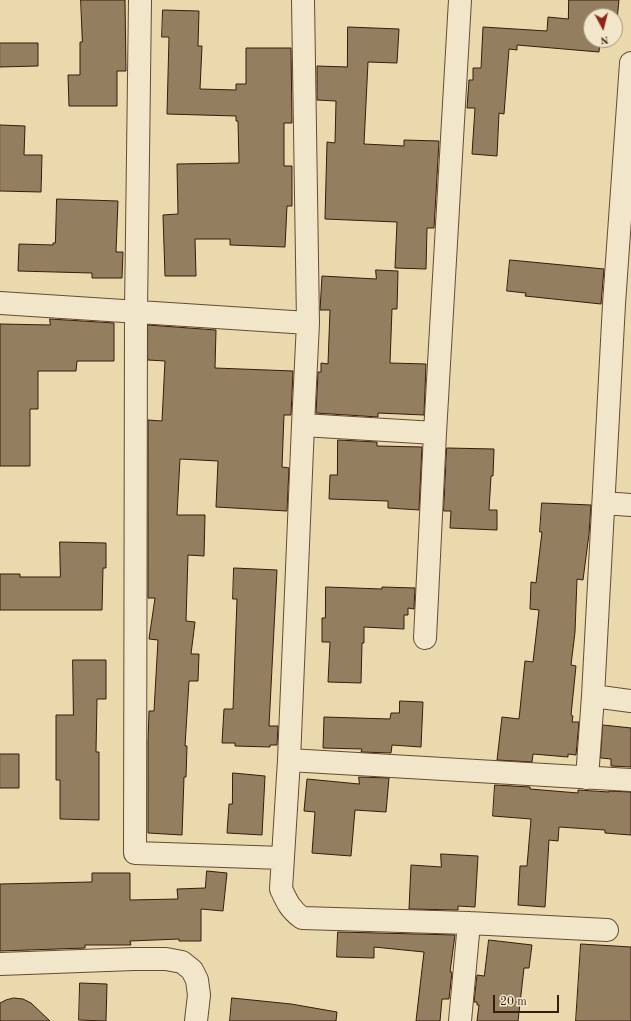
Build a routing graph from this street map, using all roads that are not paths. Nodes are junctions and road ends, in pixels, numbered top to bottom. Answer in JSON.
{"nodes":[{"id":1,"x":140,"y":0,"type":"edge"},
{"id":2,"x":303,"y":0,"type":"edge"},
{"id":3,"x":460,"y":0,"type":"edge"},
{"id":4,"x":631,"y":63,"type":"edge"},
{"id":5,"x":629,"y":128,"type":"edge"},
{"id":6,"x":0,"y":303,"type":"edge"},
{"id":7,"x":623,"y":304,"type":"edge"},
{"id":8,"x":136,"y":311,"type":"junction"},
{"id":9,"x":308,"y":323,"type":"junction"},
{"id":10,"x":303,"y":425,"type":"junction"},
{"id":11,"x":435,"y":433,"type":"junction"},
{"id":12,"x":604,"y":503,"type":"junction"},
{"id":13,"x":631,"y":505,"type":"edge"},
{"id":14,"x":425,"y":638,"type":"dead end"},
{"id":15,"x":593,"y":696,"type":"junction"},
{"id":16,"x":631,"y":701,"type":"edge"},
{"id":17,"x":289,"y":760,"type":"junction"},
{"id":18,"x":587,"y":778,"type":"junction"},
{"id":19,"x":631,"y":780,"type":"edge"},
{"id":20,"x":282,"y":858,"type":"junction"},
{"id":21,"x":469,"y":923,"type":"junction"},
{"id":22,"x":607,"y":930,"type":"dead end"},
{"id":23,"x":0,"y":964,"type":"edge"},
{"id":24,"x":196,"y":1021,"type":"edge"},
{"id":25,"x":460,"y":1021,"type":"edge"}],
"edges":[{"from":1,"to":8,"type":"street"},
{"from":2,"to":9,"type":"street"},
{"from":3,"to":11,"type":"street"},
{"from":4,"to":5,"type":"street"},
{"from":5,"to":7,"type":"street"},
{"from":6,"to":8,"type":"street"},
{"from":7,"to":12,"type":"street"},
{"from":8,"to":9,"type":"street"},
{"from":8,"to":20,"type":"street"},
{"from":9,"to":10,"type":"street"},
{"from":10,"to":11,"type":"street"},
{"from":10,"to":17,"type":"street"},
{"from":11,"to":14,"type":"street"},
{"from":12,"to":13,"type":"street"},
{"from":12,"to":15,"type":"street"},
{"from":15,"to":16,"type":"street"},
{"from":15,"to":18,"type":"street"},
{"from":17,"to":18,"type":"street"},
{"from":17,"to":20,"type":"street"},
{"from":18,"to":19,"type":"street"},
{"from":20,"to":21,"type":"street"},
{"from":21,"to":22,"type":"street"},
{"from":21,"to":25,"type":"street"},
{"from":23,"to":24,"type":"street"}]}
